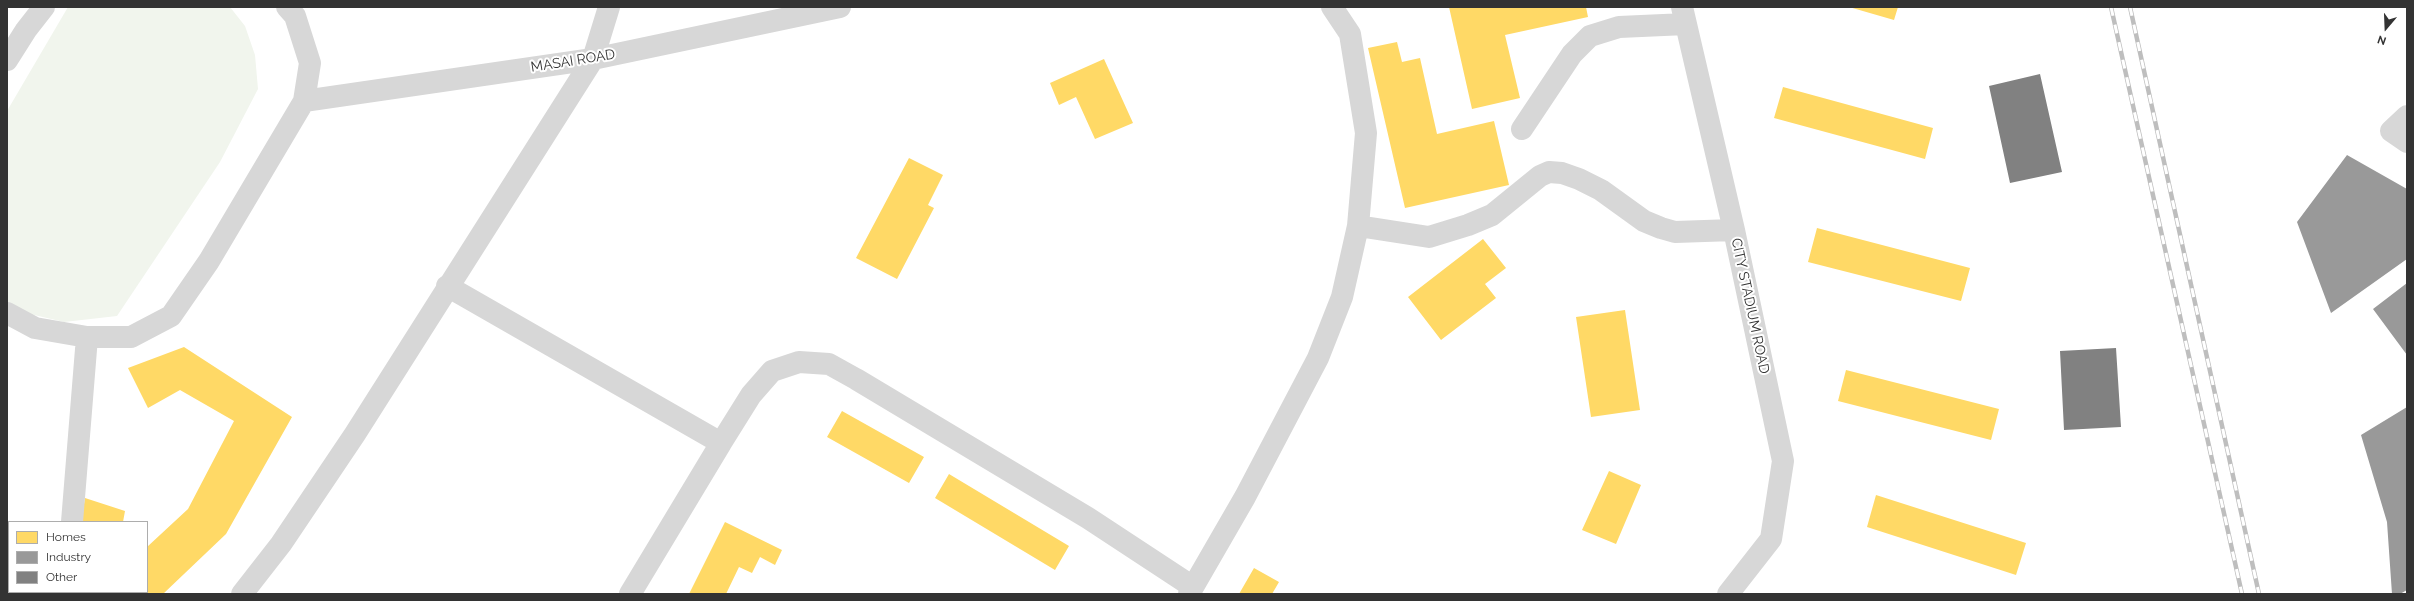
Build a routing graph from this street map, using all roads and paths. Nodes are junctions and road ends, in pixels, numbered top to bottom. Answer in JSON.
{"nodes":[{"id":1,"x":44,"y":7,"type":"edge"},
{"id":2,"x":287,"y":7,"type":"edge"},
{"id":3,"x":609,"y":7,"type":"edge"},
{"id":4,"x":840,"y":7,"type":"edge"},
{"id":5,"x":1332,"y":7,"type":"edge"},
{"id":6,"x":1684,"y":15,"type":"edge"},
{"id":7,"x":593,"y":59,"type":"junction"},
{"id":8,"x":7,"y":60,"type":"edge"},
{"id":9,"x":304,"y":101,"type":"junction"},
{"id":10,"x":2407,"y":116,"type":"edge"},
{"id":11,"x":1522,"y":129,"type":"dead end"},
{"id":12,"x":2407,"y":142,"type":"edge"},
{"id":13,"x":1358,"y":226,"type":"junction"},
{"id":14,"x":1734,"y":230,"type":"junction"},
{"id":15,"x":447,"y":286,"type":"junction"},
{"id":16,"x":7,"y":313,"type":"edge"},
{"id":17,"x":87,"y":337,"type":"junction"},
{"id":18,"x":720,"y":443,"type":"junction"},
{"id":19,"x":72,"y":521,"type":"edge"},
{"id":20,"x":1191,"y":590,"type":"edge"},
{"id":21,"x":242,"y":594,"type":"edge"},
{"id":22,"x":630,"y":594,"type":"edge"},
{"id":23,"x":1728,"y":594,"type":"edge"}],
"edges":[{"from":1,"to":8,"type":"street"},
{"from":2,"to":9,"type":"street"},
{"from":3,"to":7,"type":"street"},
{"from":4,"to":7,"type":"street","name":"MASAI ROAD"},
{"from":5,"to":13,"type":"street"},
{"from":6,"to":11,"type":"street"},
{"from":6,"to":14,"type":"street","name":"CITY STADIUM ROAD"},
{"from":7,"to":9,"type":"street","name":"MASAI ROAD"},
{"from":7,"to":15,"type":"street"},
{"from":9,"to":17,"type":"street"},
{"from":10,"to":12,"type":"street"},
{"from":13,"to":14,"type":"street"},
{"from":13,"to":20,"type":"street"},
{"from":14,"to":23,"type":"street","name":"CITY STADIUM ROAD"},
{"from":15,"to":18,"type":"street"},
{"from":15,"to":21,"type":"street"},
{"from":16,"to":17,"type":"street"},
{"from":17,"to":19,"type":"street"},
{"from":18,"to":20,"type":"street"},
{"from":18,"to":22,"type":"street"}]}
